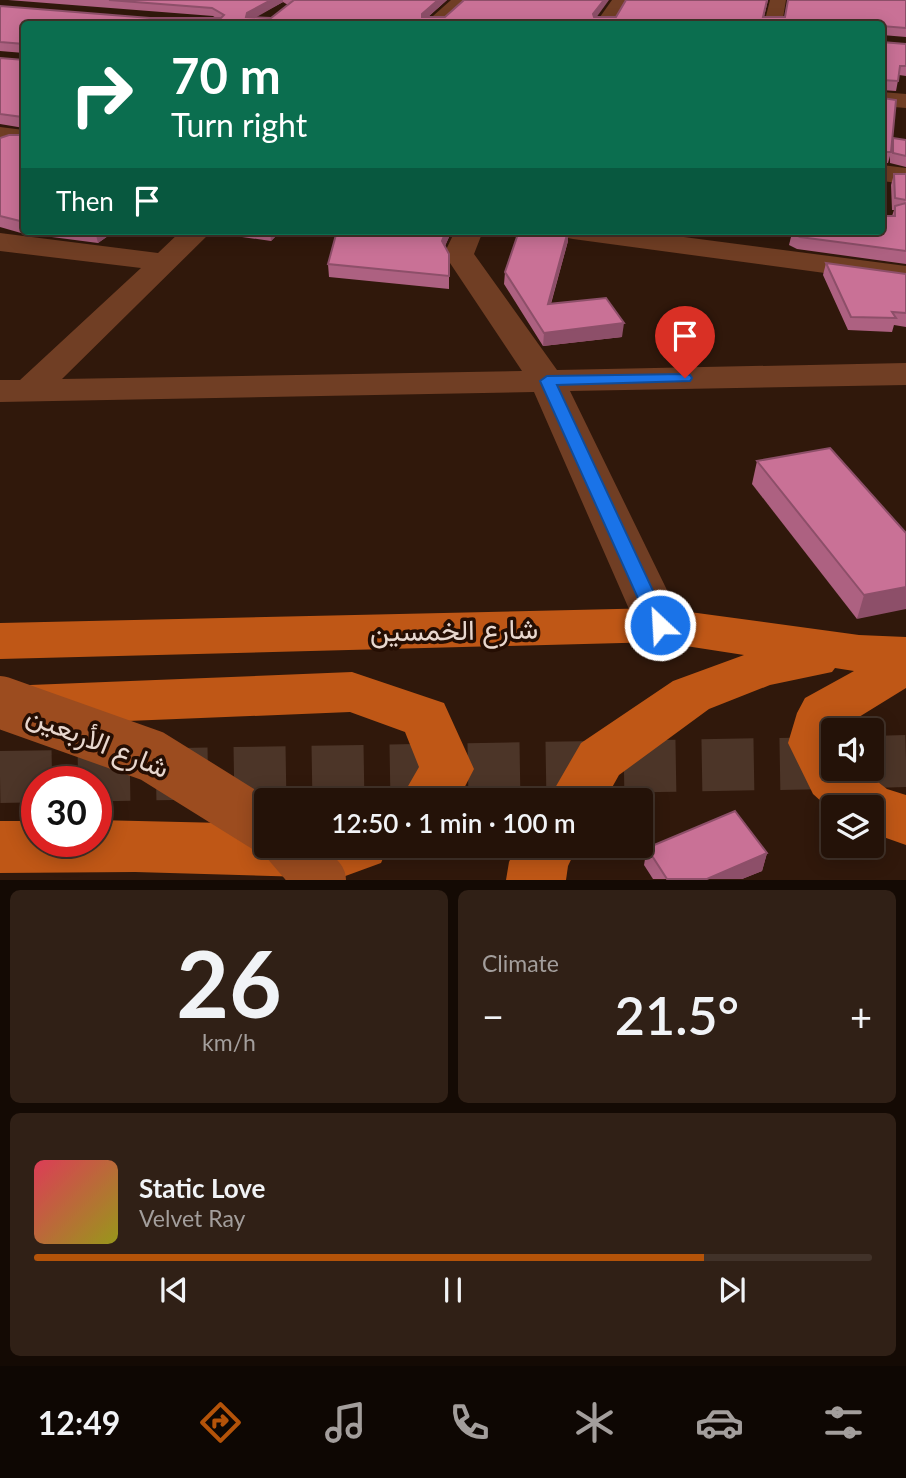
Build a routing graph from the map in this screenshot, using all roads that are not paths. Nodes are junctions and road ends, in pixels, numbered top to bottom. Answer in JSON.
{"nodes":[{"id":1,"x":461,"y":0,"type":"edge"},
{"id":2,"x":621,"y":0,"type":"edge"},
{"id":3,"x":778,"y":0,"type":"edge"},
{"id":4,"x":436,"y":21,"type":"edge"},
{"id":5,"x":606,"y":21,"type":"edge"},
{"id":6,"x":774,"y":21,"type":"edge"},
{"id":7,"x":885,"y":99,"type":"edge"},
{"id":8,"x":906,"y":101,"type":"edge"},
{"id":9,"x":0,"y":134,"type":"edge"},
{"id":10,"x":21,"y":137,"type":"edge"},
{"id":11,"x":885,"y":173,"type":"edge"},
{"id":12,"x":906,"y":176,"type":"edge"},
{"id":13,"x":193,"y":235,"type":"edge"},
{"id":14,"x":467,"y":235,"type":"edge"},
{"id":15,"x":603,"y":235,"type":"edge"},
{"id":16,"x":0,"y":242,"type":"edge"},
{"id":17,"x":162,"y":262,"type":"junction"},
{"id":18,"x":906,"y":275,"type":"edge"},
{"id":19,"x":906,"y":374,"type":"edge"},
{"id":20,"x":547,"y":381,"type":"junction"},
{"id":21,"x":15,"y":390,"type":"edge"},
{"id":22,"x":660,"y":625,"type":"junction"},
{"id":23,"x":0,"y":641,"type":"edge"},
{"id":24,"x":890,"y":657,"type":"edge"},
{"id":25,"x":0,"y":704,"type":"edge"},
{"id":26,"x":435,"y":788,"type":"edge"},
{"id":27,"x":583,"y":788,"type":"edge"},
{"id":28,"x":854,"y":795,"type":"edge"},
{"id":29,"x":884,"y":813,"type":"edge"},
{"id":30,"x":254,"y":820,"type":"edge"},
{"id":31,"x":906,"y":820,"type":"edge"},
{"id":32,"x":0,"y":847,"type":"edge"},
{"id":33,"x":254,"y":849,"type":"edge"},
{"id":34,"x":301,"y":858,"type":"edge"},
{"id":35,"x":542,"y":858,"type":"edge"},
{"id":36,"x":320,"y":880,"type":"edge"},
{"id":37,"x":536,"y":880,"type":"edge"}],
"edges":[{"from":1,"to":4,"type":"street"},
{"from":2,"to":5,"type":"street"},
{"from":3,"to":6,"type":"street"},
{"from":7,"to":8,"type":"street"},
{"from":9,"to":10,"type":"street"},
{"from":11,"to":12,"type":"street"},
{"from":13,"to":17,"type":"street"},
{"from":14,"to":20,"type":"street"},
{"from":15,"to":18,"type":"street"},
{"from":16,"to":17,"type":"street"},
{"from":17,"to":21,"type":"street"},
{"from":19,"to":20,"type":"street"},
{"from":20,"to":21,"type":"street"},
{"from":20,"to":22,"type":"street"},
{"from":22,"to":23,"type":"main road","name":"شارع الخمسين"},
{"from":22,"to":24,"type":"main road","name":"شارع الخمسين"},
{"from":24,"to":27,"type":"main road"},
{"from":24,"to":28,"type":"main road"},
{"from":25,"to":26,"type":"main road"},
{"from":25,"to":30,"type":"main road","name":"شارع الأربعين","bridge":true},
{"from":29,"to":31,"type":"main road"},
{"from":32,"to":33,"type":"main road"},
{"from":34,"to":36,"type":"main road","bridge":true},
{"from":35,"to":37,"type":"main road"}]}
